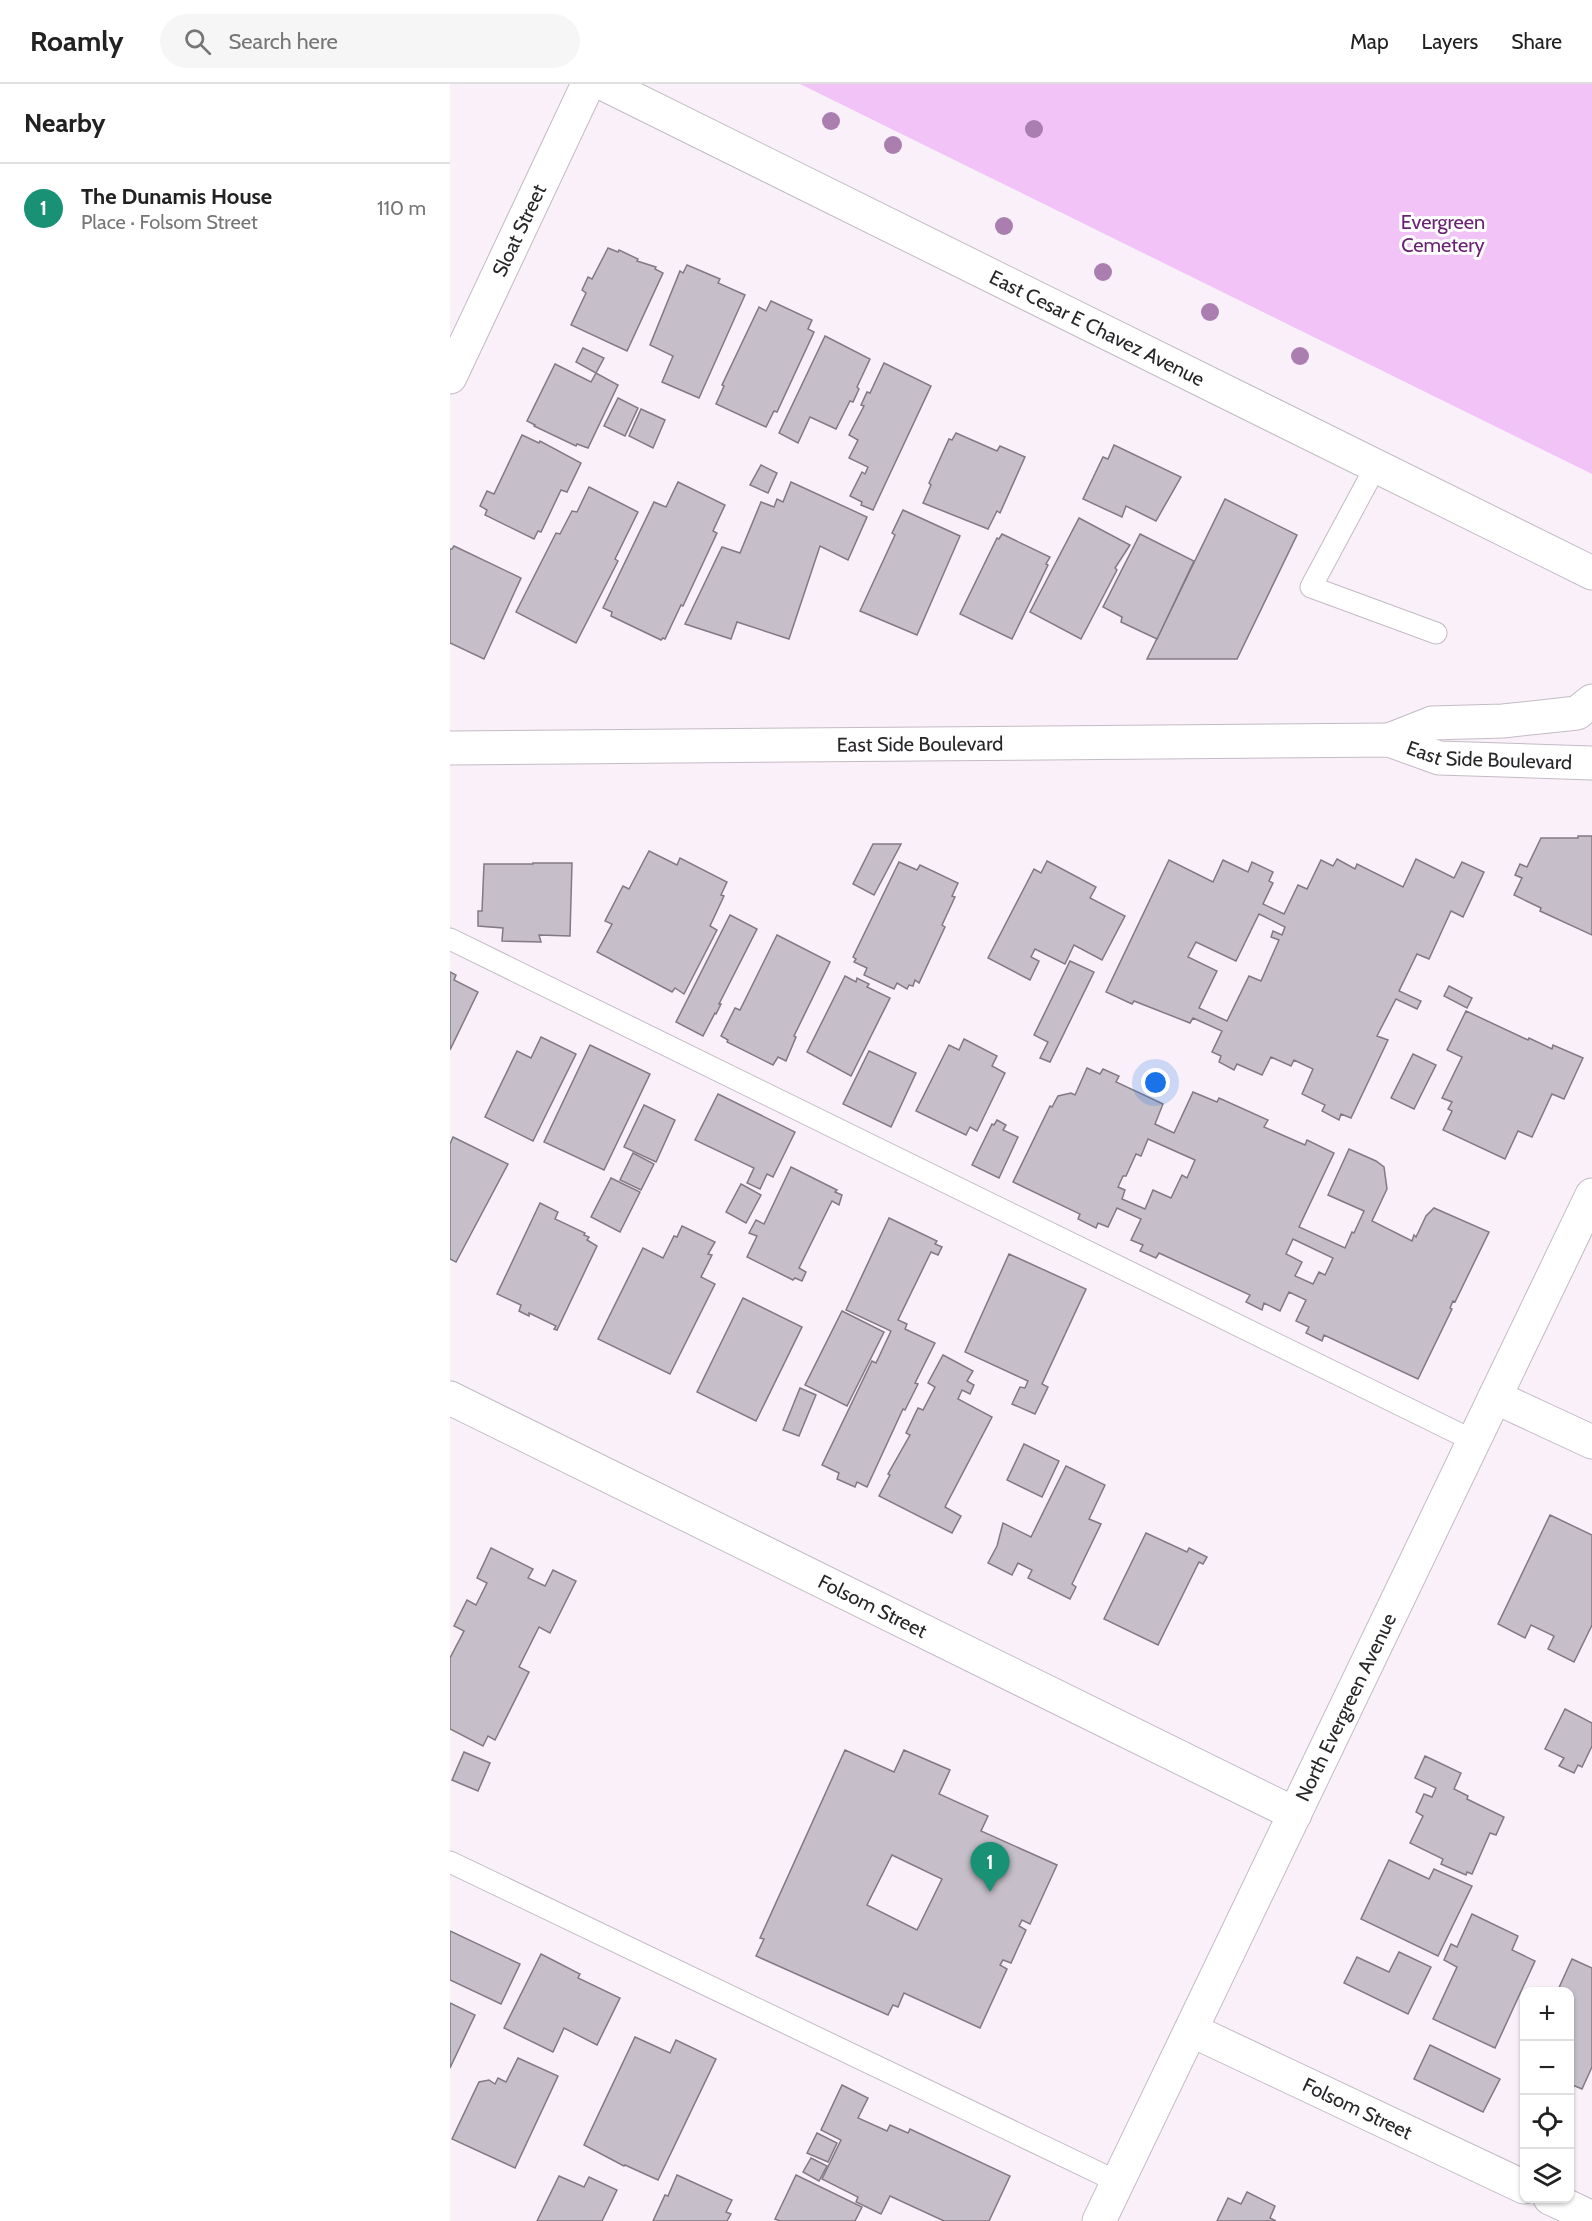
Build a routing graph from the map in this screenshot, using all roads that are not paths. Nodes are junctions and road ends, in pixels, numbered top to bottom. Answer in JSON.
{"nodes":[{"id":1,"x":588,"y":84,"type":"edge"},
{"id":2,"x":604,"y":84,"type":"edge"},
{"id":3,"x":450,"y":377,"type":"edge"},
{"id":4,"x":1376,"y":466,"type":"junction"},
{"id":5,"x":1592,"y":573,"type":"edge"},
{"id":6,"x":1436,"y":633,"type":"dead end"},
{"id":7,"x":1592,"y":702,"type":"edge"},
{"id":8,"x":1389,"y":740,"type":"junction"},
{"id":9,"x":450,"y":748,"type":"edge"},
{"id":10,"x":1592,"y":763,"type":"edge"},
{"id":11,"x":450,"y":939,"type":"edge"},
{"id":12,"x":1592,"y":1195,"type":"edge"},
{"id":13,"x":1495,"y":1396,"type":"junction"},
{"id":14,"x":450,"y":1398,"type":"edge"},
{"id":15,"x":1474,"y":1441,"type":"junction"},
{"id":16,"x":1592,"y":1442,"type":"edge"},
{"id":17,"x":1295,"y":1814,"type":"junction"},
{"id":18,"x":450,"y":1863,"type":"edge"},
{"id":19,"x":1191,"y":2030,"type":"junction"},
{"id":20,"x":1118,"y":2182,"type":"junction"},
{"id":21,"x":1520,"y":2185,"type":"edge"},
{"id":22,"x":1559,"y":2203,"type":"edge"},
{"id":23,"x":1592,"y":2218,"type":"edge"},
{"id":24,"x":1100,"y":2221,"type":"edge"}],
"edges":[{"from":1,"to":3,"type":"street","name":"Sloat Street"},
{"from":2,"to":4,"type":"street","name":"East Cesar E Chavez Avenue"},
{"from":4,"to":5,"type":"street","name":"East Cesar E Chavez Avenue"},
{"from":4,"to":6,"type":"lane"},
{"from":7,"to":8,"type":"street","name":"East Side Boulevard"},
{"from":8,"to":9,"type":"street","name":"East Side Boulevard"},
{"from":8,"to":10,"type":"street","name":"East Side Boulevard"},
{"from":11,"to":15,"type":"lane"},
{"from":12,"to":13,"type":"street","name":"North Evergreen Avenue"},
{"from":13,"to":15,"type":"street","name":"North Evergreen Avenue"},
{"from":13,"to":16,"type":"street"},
{"from":14,"to":17,"type":"street","name":"Folsom Street"},
{"from":15,"to":17,"type":"street","name":"North Evergreen Avenue"},
{"from":17,"to":19,"type":"street","name":"North Evergreen Avenue"},
{"from":18,"to":20,"type":"lane"},
{"from":19,"to":20,"type":"street","name":"North Evergreen Avenue"},
{"from":19,"to":21,"type":"street","name":"Folsom Street"},
{"from":20,"to":24,"type":"street","name":"North Evergreen Avenue"},
{"from":22,"to":23,"type":"street"}]}
